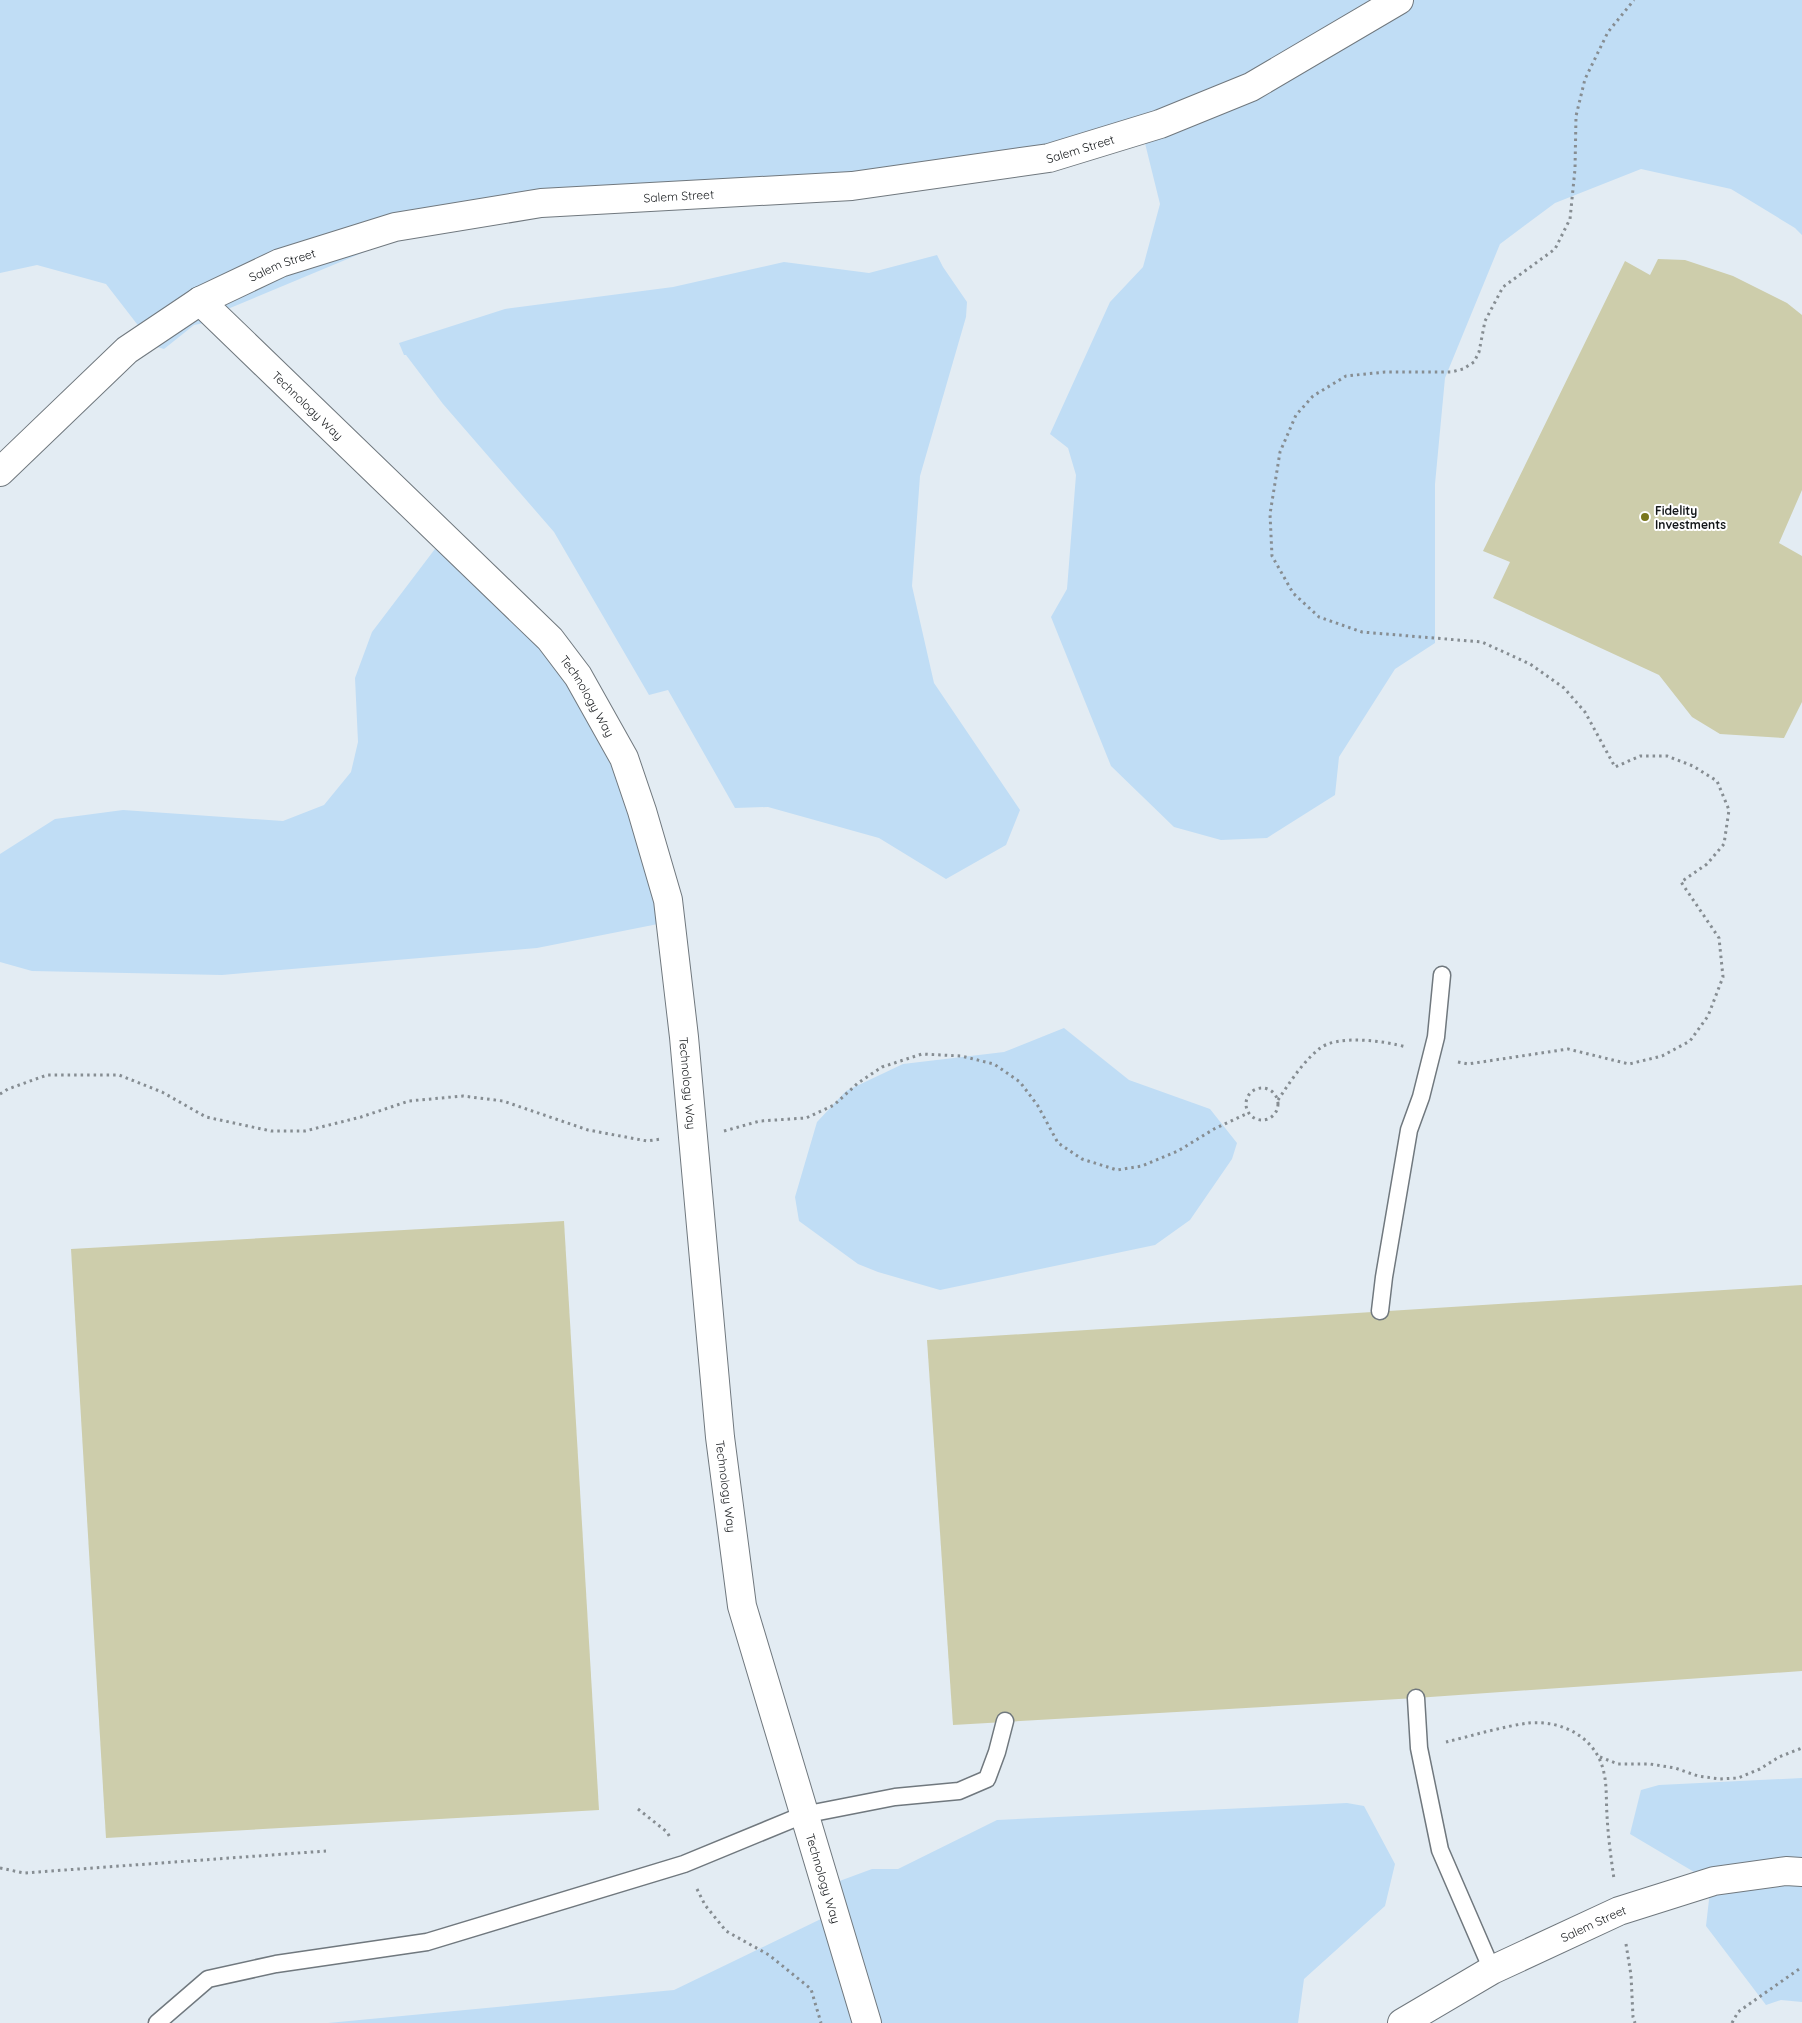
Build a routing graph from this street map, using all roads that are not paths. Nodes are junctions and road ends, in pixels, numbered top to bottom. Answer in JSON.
{"nodes":[{"id":1,"x":1399,"y":0,"type":"edge"},
{"id":2,"x":200,"y":301,"type":"junction"},
{"id":3,"x":0,"y":472,"type":"edge"},
{"id":4,"x":1442,"y":975,"type":"dead end"},
{"id":5,"x":1380,"y":1311,"type":"dead end"},
{"id":6,"x":1416,"y":1698,"type":"dead end"},
{"id":7,"x":1005,"y":1721,"type":"dead end"},
{"id":8,"x":803,"y":1815,"type":"junction"},
{"id":9,"x":1802,"y":1872,"type":"edge"},
{"id":10,"x":1492,"y":1970,"type":"junction"},
{"id":11,"x":157,"y":2023,"type":"edge"},
{"id":12,"x":867,"y":2023,"type":"edge"},
{"id":13,"x":1402,"y":2023,"type":"edge"}],
"edges":[{"from":1,"to":2,"type":"street","name":"Salem Street"},
{"from":2,"to":3,"type":"street","name":"Salem Street"},
{"from":2,"to":8,"type":"street","name":"Technology Way"},
{"from":4,"to":5,"type":"lane"},
{"from":6,"to":10,"type":"lane"},
{"from":7,"to":8,"type":"lane"},
{"from":8,"to":11,"type":"lane"},
{"from":8,"to":12,"type":"street","name":"Technology Way"},
{"from":9,"to":10,"type":"street","name":"Salem Street"},
{"from":10,"to":13,"type":"street","name":"Salem Street"}]}
